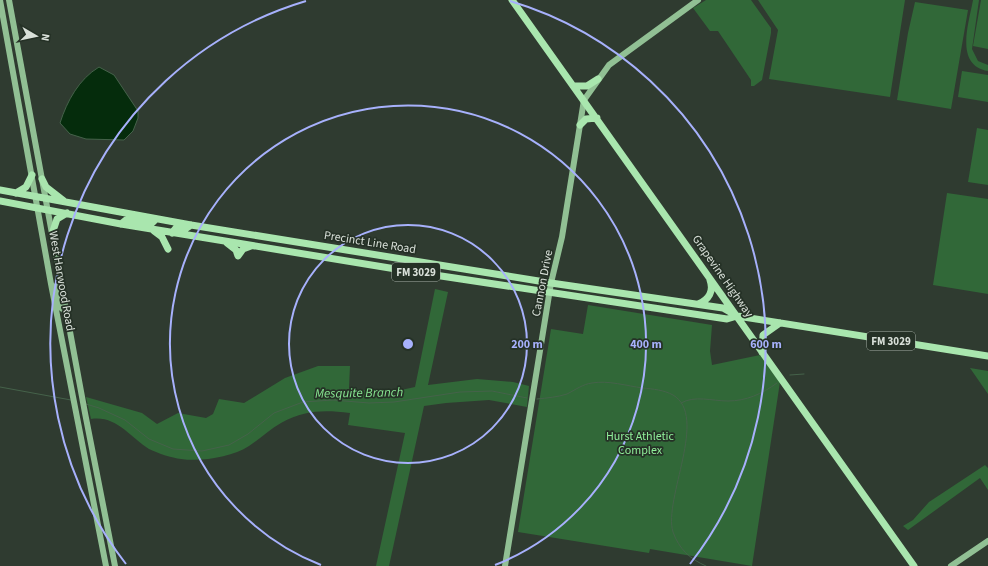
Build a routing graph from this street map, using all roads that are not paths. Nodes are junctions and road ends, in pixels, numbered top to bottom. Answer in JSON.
{"nodes":[{"id":1,"x":0,"y":0,"type":"edge"},
{"id":2,"x":9,"y":0,"type":"edge"},
{"id":3,"x":512,"y":0,"type":"edge"},
{"id":4,"x":698,"y":0,"type":"edge"},
{"id":5,"x":598,"y":79,"type":"junction"},
{"id":6,"x":16,"y":83,"type":"junction"},
{"id":7,"x":574,"y":86,"type":"junction"},
{"id":8,"x":26,"y":92,"type":"junction"},
{"id":9,"x":584,"y":100,"type":"junction"},
{"id":10,"x":597,"y":118,"type":"junction"},
{"id":11,"x":580,"y":125,"type":"junction"},
{"id":12,"x":32,"y":175,"type":"junction"},
{"id":13,"x":42,"y":180,"type":"junction"},
{"id":14,"x":0,"y":190,"type":"edge"},
{"id":15,"x":16,"y":193,"type":"junction"},
{"id":16,"x":36,"y":196,"type":"junction"},
{"id":17,"x":45,"y":198,"type":"junction"},
{"id":18,"x":0,"y":201,"type":"edge"},
{"id":19,"x":64,"y":201,"type":"junction"},
{"id":20,"x":38,"y":207,"type":"junction"},
{"id":21,"x":47,"y":209,"type":"junction"},
{"id":22,"x":67,"y":213,"type":"junction"},
{"id":23,"x":156,"y":219,"type":"junction"},
{"id":24,"x":121,"y":224,"type":"junction"},
{"id":25,"x":191,"y":225,"type":"junction"},
{"id":26,"x":150,"y":229,"type":"junction"},
{"id":27,"x":172,"y":232,"type":"junction"},
{"id":28,"x":52,"y":234,"type":"junction"},
{"id":29,"x":222,"y":241,"type":"junction"},
{"id":30,"x":252,"y":246,"type":"junction"},
{"id":31,"x":168,"y":249,"type":"dead end"},
{"id":32,"x":446,"y":265,"type":"junction"},
{"id":33,"x":708,"y":274,"type":"junction"},
{"id":34,"x":444,"y":276,"type":"junction"},
{"id":35,"x":551,"y":283,"type":"junction"},
{"id":36,"x":51,"y":284,"type":"junction"},
{"id":37,"x":550,"y":291,"type":"junction"},
{"id":38,"x":633,"y":295,"type":"junction"},
{"id":39,"x":661,"y":299,"type":"junction"},
{"id":40,"x":613,"y":301,"type":"junction"},
{"id":41,"x":632,"y":304,"type":"junction"},
{"id":42,"x":698,"y":304,"type":"junction"},
{"id":43,"x":66,"y":312,"type":"junction"},
{"id":44,"x":736,"y":316,"type":"junction"},
{"id":45,"x":780,"y":323,"type":"junction"},
{"id":46,"x":762,"y":352,"type":"junction"},
{"id":47,"x":988,"y":356,"type":"edge"},
{"id":48,"x":988,"y":541,"type":"edge"},
{"id":49,"x":106,"y":566,"type":"edge"},
{"id":50,"x":115,"y":566,"type":"edge"},
{"id":51,"x":505,"y":566,"type":"edge"},
{"id":52,"x":914,"y":566,"type":"edge"},
{"id":53,"x":951,"y":566,"type":"edge"}],
"edges":[{"from":1,"to":6,"type":"main road","name":"West Harwood Road"},
{"from":2,"to":8,"type":"main road","name":"West Harwood Road"},
{"from":3,"to":7,"type":"main road","name":"Grapevine Highway"},
{"from":4,"to":5,"type":"main road"},
{"from":5,"to":7,"type":"main road"},
{"from":5,"to":9,"type":"main road"},
{"from":6,"to":8,"type":"main road"},
{"from":6,"to":12,"type":"main road","name":"West Harwood Road"},
{"from":7,"to":9,"type":"main road","name":"Grapevine Highway"},
{"from":8,"to":13,"type":"main road","name":"West Harwood Road"},
{"from":9,"to":10,"type":"main road","name":"Grapevine Highway"},
{"from":9,"to":11,"type":"main road","name":"Cannon Drive"},
{"from":10,"to":11,"type":"main road"},
{"from":10,"to":33,"type":"main road","name":"Grapevine Highway"},
{"from":11,"to":35,"type":"main road","name":"Cannon Drive"},
{"from":12,"to":15,"type":"main road"},
{"from":12,"to":16,"type":"main road","name":"West Harwood Road"},
{"from":13,"to":17,"type":"main road","name":"West Harwood Road"},
{"from":13,"to":19,"type":"main road"},
{"from":14,"to":15,"type":"main road","name":"Precinct Line Road","number":"FM 3029"},
{"from":15,"to":16,"type":"main road","name":"Precinct Line Road","number":"FM 3029"},
{"from":16,"to":17,"type":"main road","name":"Precinct Line Road","number":"FM 3029"},
{"from":16,"to":20,"type":"main road","name":"West Harwood Road"},
{"from":17,"to":19,"type":"main road","name":"Precinct Line Road","number":"FM 3029"},
{"from":17,"to":21,"type":"main road","name":"West Harwood Road"},
{"from":18,"to":20,"type":"main road","name":"Precinct Line Road","number":"FM 3029"},
{"from":19,"to":23,"type":"main road","name":"Precinct Line Road","number":"FM 3029"},
{"from":20,"to":21,"type":"main road","name":"Precinct Line Road","number":"FM 3029"},
{"from":20,"to":36,"type":"main road","name":"West Harwood Road"},
{"from":21,"to":22,"type":"main road","name":"Precinct Line Road","number":"FM 3029"},
{"from":21,"to":28,"type":"main road","name":"West Harwood Road"},
{"from":22,"to":24,"type":"main road","name":"Precinct Line Road","number":"FM 3029"},
{"from":22,"to":28,"type":"main road"},
{"from":23,"to":24,"type":"main road"},
{"from":23,"to":25,"type":"main road","name":"Precinct Line Road","number":"FM 3029"},
{"from":24,"to":26,"type":"main road","name":"Precinct Line Road","number":"FM 3029"},
{"from":25,"to":27,"type":"main road"},
{"from":25,"to":32,"type":"main road","name":"Precinct Line Road","number":"FM 3029"},
{"from":26,"to":27,"type":"main road","name":"Precinct Line Road","number":"FM 3029"},
{"from":26,"to":31,"type":"main road"},
{"from":27,"to":29,"type":"main road","name":"Precinct Line Road","number":"FM 3029"},
{"from":28,"to":43,"type":"main road","name":"West Harwood Road"},
{"from":29,"to":30,"type":"main road","name":"Precinct Line Road","number":"FM 3029"},
{"from":29,"to":30,"type":"main road"},
{"from":30,"to":34,"type":"main road","name":"Precinct Line Road","number":"FM 3029"},
{"from":32,"to":34,"type":"main road"},
{"from":32,"to":35,"type":"main road","name":"Precinct Line Road","number":"FM 3029"},
{"from":33,"to":42,"type":"main road"},
{"from":33,"to":44,"type":"main road","name":"Grapevine Highway"},
{"from":34,"to":37,"type":"main road","name":"Precinct Line Road","number":"FM 3029"},
{"from":35,"to":37,"type":"main road","name":"Cannon Drive"},
{"from":35,"to":38,"type":"main road","name":"Precinct Line Road","number":"FM 3029"},
{"from":36,"to":43,"type":"main road"},
{"from":36,"to":49,"type":"main road","name":"West Harwood Road"},
{"from":37,"to":40,"type":"main road","name":"Precinct Line Road","number":"FM 3029"},
{"from":37,"to":51,"type":"main road","name":"Cannon Drive"},
{"from":38,"to":39,"type":"main road","name":"Precinct Line Road","number":"FM 3029"},
{"from":38,"to":40,"type":"main road"},
{"from":39,"to":41,"type":"main road"},
{"from":39,"to":42,"type":"main road","name":"Precinct Line Road","number":"FM 3029"},
{"from":40,"to":41,"type":"main road","name":"Precinct Line Road","number":"FM 3029"},
{"from":41,"to":44,"type":"main road","name":"Precinct Line Road","number":"FM 3029"},
{"from":42,"to":44,"type":"main road","name":"Precinct Line Road","number":"FM 3029"},
{"from":43,"to":50,"type":"main road","name":"West Harwood Road"},
{"from":44,"to":45,"type":"main road","name":"Precinct Line Road","number":"FM 3029"},
{"from":44,"to":46,"type":"main road","name":"Grapevine Highway"},
{"from":45,"to":46,"type":"main road"},
{"from":45,"to":47,"type":"main road","name":"Precinct Line Road","number":"FM 3029"},
{"from":46,"to":52,"type":"main road","name":"Grapevine Highway"},
{"from":48,"to":53,"type":"main road"}]}
